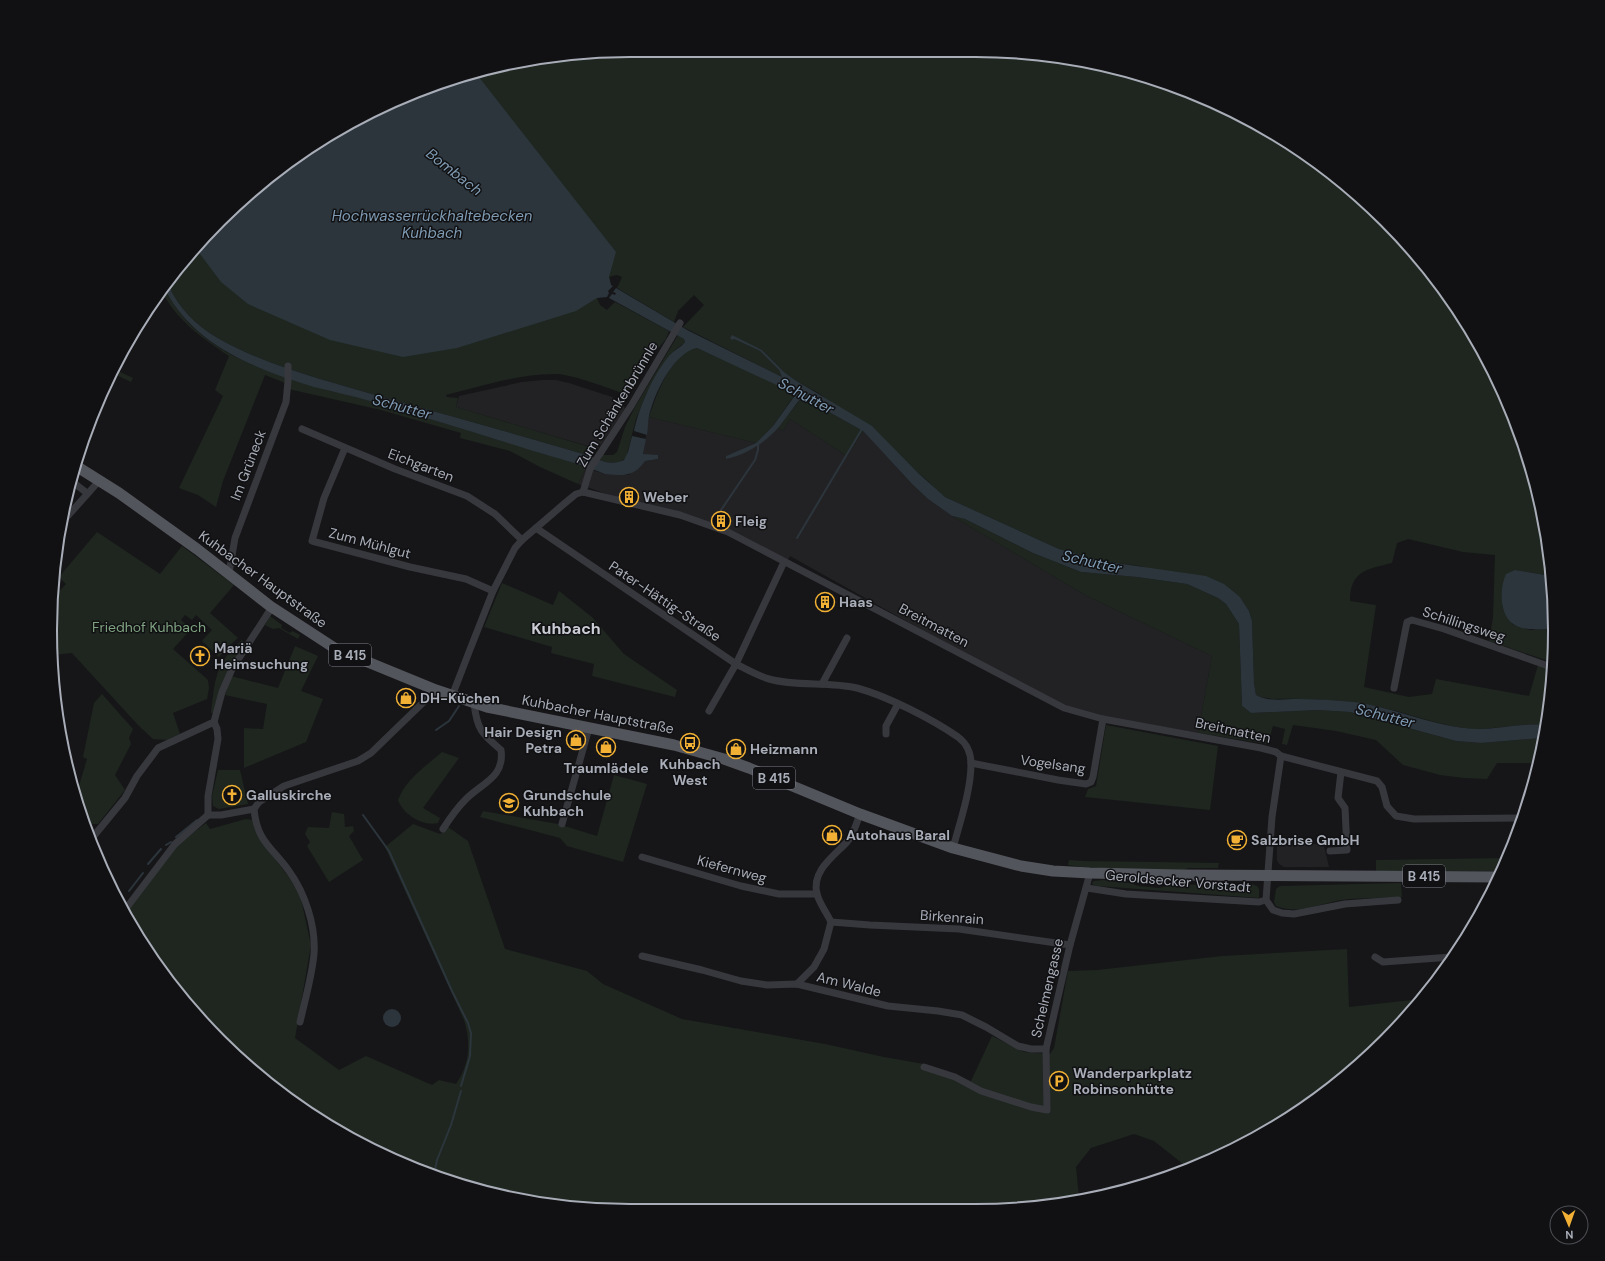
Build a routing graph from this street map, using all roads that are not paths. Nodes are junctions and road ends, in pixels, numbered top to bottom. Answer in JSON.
{"nodes":[{"id":1,"x":680,"y":322,"type":"dead end"},
{"id":2,"x":288,"y":366,"type":"dead end"},
{"id":3,"x":302,"y":429,"type":"dead end"},
{"id":4,"x":345,"y":448,"type":"junction"},
{"id":5,"x":81,"y":469,"type":"edge"},
{"id":6,"x":99,"y":480,"type":"junction"},
{"id":7,"x":76,"y":485,"type":"edge"},
{"id":8,"x":583,"y":492,"type":"junction"},
{"id":9,"x":87,"y":493,"type":"junction"},
{"id":10,"x":69,"y":515,"type":"edge"},
{"id":11,"x":536,"y":528,"type":"junction"},
{"id":12,"x":522,"y":540,"type":"junction"},
{"id":13,"x":784,"y":562,"type":"junction"},
{"id":14,"x":229,"y":574,"type":"junction"},
{"id":15,"x":494,"y":591,"type":"junction"},
{"id":16,"x":272,"y":607,"type":"junction"},
{"id":17,"x":846,"y":638,"type":"dead end"},
{"id":18,"x":736,"y":664,"type":"junction"},
{"id":19,"x":1547,"y":666,"type":"edge"},
{"id":20,"x":822,"y":684,"type":"junction"},
{"id":21,"x":1394,"y":688,"type":"dead end"},
{"id":22,"x":436,"y":690,"type":"junction"},
{"id":23,"x":452,"y":696,"type":"junction"},
{"id":24,"x":474,"y":704,"type":"junction"},
{"id":25,"x":898,"y":704,"type":"junction"},
{"id":26,"x":709,"y":711,"type":"dead end"},
{"id":27,"x":1103,"y":719,"type":"junction"},
{"id":28,"x":214,"y":722,"type":"junction"},
{"id":29,"x":589,"y":728,"type":"junction"},
{"id":30,"x":886,"y":734,"type":"dead end"},
{"id":31,"x":1281,"y":756,"type":"junction"},
{"id":32,"x":971,"y":763,"type":"junction"},
{"id":33,"x":1341,"y":772,"type":"junction"},
{"id":34,"x":254,"y":809,"type":"junction"},
{"id":35,"x":860,"y":814,"type":"junction"},
{"id":36,"x":208,"y":815,"type":"junction"},
{"id":37,"x":1517,"y":818,"type":"edge"},
{"id":38,"x":562,"y":824,"type":"dead end"},
{"id":39,"x":443,"y":829,"type":"dead end"},
{"id":40,"x":95,"y":835,"type":"edge"},
{"id":41,"x":954,"y":848,"type":"junction"},
{"id":42,"x":1330,"y":851,"type":"dead end"},
{"id":43,"x":642,"y":857,"type":"dead end"},
{"id":44,"x":1090,"y":873,"type":"junction"},
{"id":45,"x":1267,"y":876,"type":"junction"},
{"id":46,"x":1493,"y":876,"type":"edge"},
{"id":47,"x":1087,"y":888,"type":"junction"},
{"id":48,"x":817,"y":894,"type":"junction"},
{"id":49,"x":1266,"y":900,"type":"junction"},
{"id":50,"x":1398,"y":900,"type":"dead end"},
{"id":51,"x":128,"y":906,"type":"edge"},
{"id":52,"x":831,"y":922,"type":"junction"},
{"id":53,"x":1070,"y":945,"type":"junction"},
{"id":54,"x":642,"y":956,"type":"dead end"},
{"id":55,"x":1375,"y":957,"type":"dead end"},
{"id":56,"x":1445,"y":958,"type":"edge"},
{"id":57,"x":797,"y":984,"type":"junction"},
{"id":58,"x":300,"y":1022,"type":"dead end"},
{"id":59,"x":1046,"y":1049,"type":"junction"},
{"id":60,"x":924,"y":1066,"type":"dead end"}],
"edges":[{"from":1,"to":8,"type":"street","name":"Zum Schänkenbrünnle"},
{"from":2,"to":14,"type":"street","name":"Im Grüneck"},
{"from":3,"to":4,"type":"street","name":"Eichgarten"},
{"from":4,"to":12,"type":"street","name":"Eichgarten"},
{"from":4,"to":15,"type":"street","name":"Zum Mühlgut"},
{"from":5,"to":6,"type":"main road","name":"Kuhbacher Hauptstraße","number":"B 415"},
{"from":6,"to":9,"type":"street"},
{"from":6,"to":14,"type":"main road","name":"Kuhbacher Hauptstraße","number":"B 415"},
{"from":7,"to":9,"type":"street"},
{"from":8,"to":11,"type":"street"},
{"from":8,"to":13,"type":"street","name":"Breitmatten"},
{"from":9,"to":10,"type":"street"},
{"from":11,"to":12,"type":"street"},
{"from":11,"to":18,"type":"street","name":"Pater-Hättig-Straße"},
{"from":12,"to":15,"type":"street"},
{"from":13,"to":18,"type":"street"},
{"from":13,"to":27,"type":"street","name":"Breitmatten"},
{"from":14,"to":16,"type":"main road","name":"Kuhbacher Hauptstraße","number":"B 415"},
{"from":15,"to":23,"type":"street"},
{"from":16,"to":22,"type":"main road","name":"Kuhbacher Hauptstraße","number":"B 415"},
{"from":16,"to":28,"type":"street"},
{"from":17,"to":20,"type":"street"},
{"from":18,"to":20,"type":"street","name":"Pater-Hättig-Straße"},
{"from":18,"to":26,"type":"street"},
{"from":19,"to":21,"type":"street","name":"Schillingsweg"},
{"from":20,"to":25,"type":"street","name":"Pater-Hättig-Straße"},
{"from":22,"to":23,"type":"main road","name":"Kuhbacher Hauptstraße","number":"B 415"},
{"from":22,"to":34,"type":"street"},
{"from":23,"to":24,"type":"main road","name":"Kuhbacher Hauptstraße","number":"B 415"},
{"from":24,"to":29,"type":"main road","name":"Kuhbacher Hauptstraße","number":"B 415"},
{"from":24,"to":39,"type":"street"},
{"from":25,"to":30,"type":"street"},
{"from":25,"to":32,"type":"street","name":"Pater-Hättig-Straße"},
{"from":27,"to":31,"type":"street","name":"Breitmatten"},
{"from":27,"to":32,"type":"street","name":"Vogelsang"},
{"from":28,"to":36,"type":"street"},
{"from":28,"to":40,"type":"street"},
{"from":29,"to":35,"type":"main road","name":"Kuhbacher Hauptstraße","number":"B 415"},
{"from":29,"to":38,"type":"street"},
{"from":31,"to":33,"type":"street","name":"Breitmatten"},
{"from":31,"to":45,"type":"street","name":"Breitmatten"},
{"from":32,"to":41,"type":"street"},
{"from":33,"to":37,"type":"street","name":"Breitmatten"},
{"from":33,"to":42,"type":"street"},
{"from":34,"to":36,"type":"street"},
{"from":34,"to":58,"type":"street"},
{"from":35,"to":41,"type":"main road","name":"Kuhbacher Hauptstraße","number":"B 415"},
{"from":35,"to":48,"type":"street"},
{"from":36,"to":51,"type":"street"},
{"from":41,"to":44,"type":"main road","name":"Kuhbacher Hauptstraße","number":"B 415"},
{"from":43,"to":48,"type":"street","name":"Kiefernweg"},
{"from":44,"to":45,"type":"main road","number":"B 415"},
{"from":44,"to":47,"type":"street","name":"Schelmengasse"},
{"from":45,"to":46,"type":"main road","name":"Geroldsecker Vorstadt","number":"B 415"},
{"from":45,"to":49,"type":"street","name":"Geroldsecker Vorstadt"},
{"from":47,"to":49,"type":"street","name":"Geroldsecker Vorstadt"},
{"from":47,"to":53,"type":"street","name":"Schelmengasse"},
{"from":48,"to":52,"type":"street"},
{"from":49,"to":50,"type":"street","name":"Geroldsecker Vorstadt"},
{"from":52,"to":53,"type":"street","name":"Birkenrain"},
{"from":52,"to":57,"type":"street"},
{"from":53,"to":59,"type":"street","name":"Schelmengasse"},
{"from":54,"to":57,"type":"street","name":"Am Walde"},
{"from":55,"to":56,"type":"street"},
{"from":57,"to":59,"type":"street","name":"Am Walde"},
{"from":59,"to":60,"type":"street","name":"Schelmengasse"}]}
